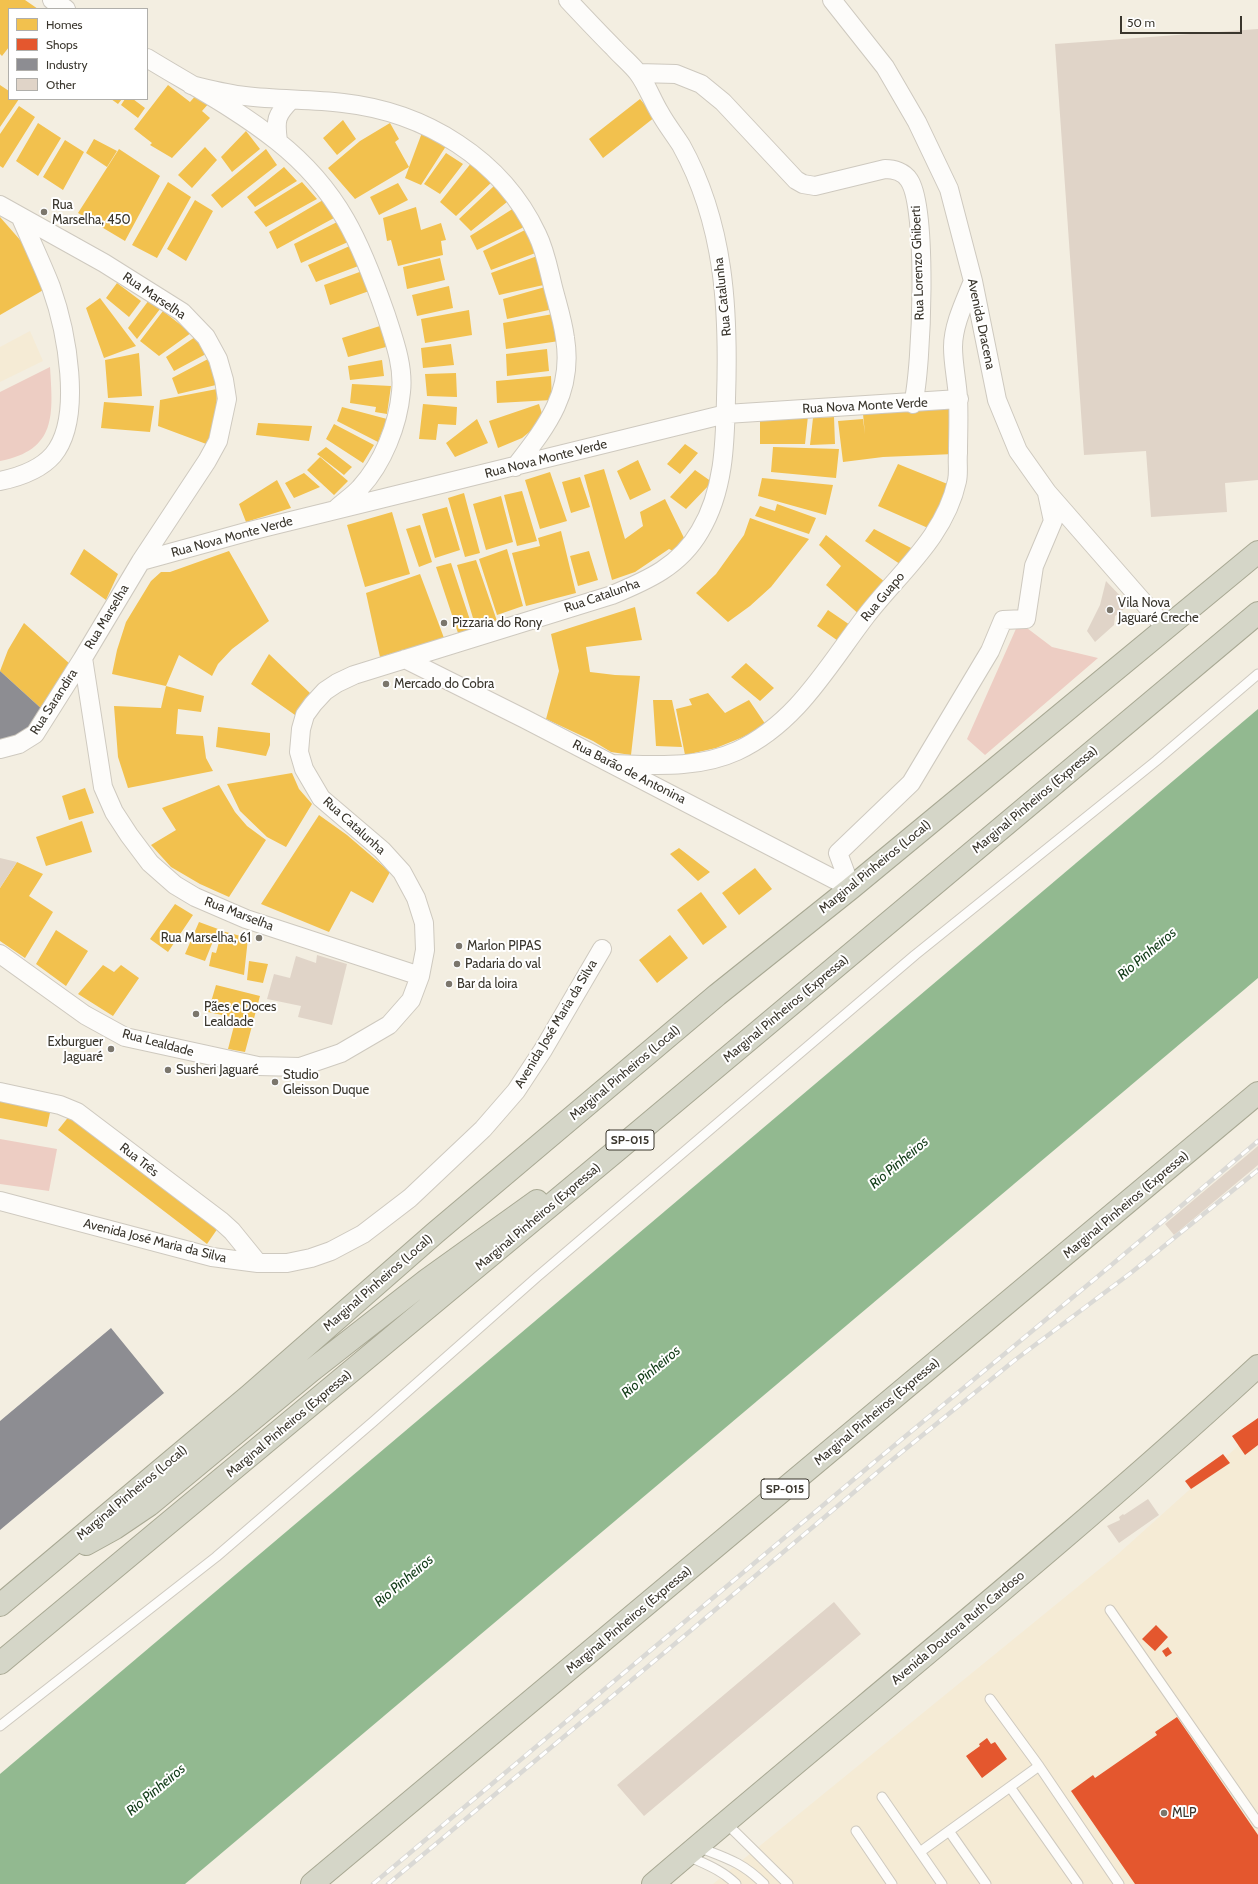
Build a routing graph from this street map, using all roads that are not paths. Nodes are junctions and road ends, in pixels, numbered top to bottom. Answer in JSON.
{"nodes":[{"id":1,"x":52,"y":0,"type":"edge"},
{"id":2,"x":568,"y":0,"type":"edge"},
{"id":3,"x":832,"y":0,"type":"edge"},
{"id":4,"x":64,"y":8,"type":"edge"},
{"id":5,"x":148,"y":59,"type":"edge"},
{"id":6,"x":638,"y":73,"type":"junction"},
{"id":7,"x":190,"y":85,"type":"junction"},
{"id":8,"x":291,"y":100,"type":"junction"},
{"id":9,"x":278,"y":141,"type":"junction"},
{"id":10,"x":0,"y":205,"type":"edge"},
{"id":11,"x":21,"y":218,"type":"junction"},
{"id":12,"x":973,"y":281,"type":"junction"},
{"id":13,"x":958,"y":400,"type":"junction"},
{"id":14,"x":913,"y":404,"type":"junction"},
{"id":15,"x":726,"y":414,"type":"junction"},
{"id":16,"x":515,"y":467,"type":"junction"},
{"id":17,"x":0,"y":481,"type":"edge"},
{"id":18,"x":1047,"y":492,"type":"junction"},
{"id":19,"x":333,"y":511,"type":"junction"},
{"id":20,"x":1258,"y":552,"type":"edge"},
{"id":21,"x":141,"y":561,"type":"junction"},
{"id":22,"x":1258,"y":613,"type":"edge"},
{"id":23,"x":1165,"y":627,"type":"junction"},
{"id":24,"x":83,"y":658,"type":"junction"},
{"id":25,"x":405,"y":659,"type":"junction"},
{"id":26,"x":1258,"y":674,"type":"edge"},
{"id":27,"x":0,"y":749,"type":"edge"},
{"id":28,"x":612,"y":764,"type":"junction"},
{"id":29,"x":851,"y":888,"type":"junction"},
{"id":30,"x":602,"y":949,"type":"dead end"},
{"id":31,"x":0,"y":954,"type":"edge"},
{"id":32,"x":420,"y":976,"type":"junction"},
{"id":33,"x":0,"y":1092,"type":"edge"},
{"id":34,"x":1258,"y":1093,"type":"edge"},
{"id":35,"x":616,"y":1151,"type":"junction"},
{"id":36,"x":0,"y":1201,"type":"edge"},
{"id":37,"x":258,"y":1263,"type":"junction"},
{"id":38,"x":1258,"y":1366,"type":"edge"},
{"id":39,"x":49,"y":1562,"type":"junction"},
{"id":40,"x":0,"y":1605,"type":"edge"},
{"id":41,"x":1110,"y":1610,"type":"dead end"},
{"id":42,"x":0,"y":1663,"type":"edge"},
{"id":43,"x":990,"y":1699,"type":"dead end"},
{"id":44,"x":0,"y":1726,"type":"edge"},
{"id":45,"x":1039,"y":1766,"type":"junction"},
{"id":46,"x":1010,"y":1787,"type":"junction"},
{"id":47,"x":882,"y":1797,"type":"dead end"},
{"id":48,"x":726,"y":1823,"type":"junction"},
{"id":49,"x":1258,"y":1823,"type":"edge"},
{"id":50,"x":856,"y":1831,"type":"dead end"},
{"id":51,"x":949,"y":1831,"type":"junction"},
{"id":52,"x":692,"y":1851,"type":"junction"},
{"id":53,"x":920,"y":1852,"type":"junction"},
{"id":54,"x":312,"y":1884,"type":"edge"},
{"id":55,"x":653,"y":1884,"type":"edge"},
{"id":56,"x":736,"y":1884,"type":"edge"},
{"id":57,"x":764,"y":1884,"type":"edge"},
{"id":58,"x":788,"y":1884,"type":"edge"},
{"id":59,"x":892,"y":1884,"type":"edge"},
{"id":60,"x":942,"y":1884,"type":"edge"},
{"id":61,"x":986,"y":1884,"type":"edge"},
{"id":62,"x":1078,"y":1884,"type":"edge"},
{"id":63,"x":1119,"y":1884,"type":"edge"}],
"edges":[{"from":1,"to":4,"type":"street"},
{"from":2,"to":6,"type":"street","name":"Rua Catalunha"},
{"from":3,"to":12,"type":"street","name":"Avenida Dracena"},
{"from":5,"to":7,"type":"street"},
{"from":6,"to":14,"type":"street","name":"Rua Lorenzo Ghiberti"},
{"from":6,"to":15,"type":"street","name":"Rua Catalunha"},
{"from":7,"to":8,"type":"street"},
{"from":7,"to":9,"type":"street"},
{"from":8,"to":9,"type":"street"},
{"from":8,"to":16,"type":"street"},
{"from":9,"to":19,"type":"street"},
{"from":10,"to":11,"type":"street","name":"Rua Marselha"},
{"from":11,"to":17,"type":"street"},
{"from":11,"to":21,"type":"street","name":"Rua Marselha"},
{"from":12,"to":13,"type":"street","name":"Rua Guapo"},
{"from":12,"to":18,"type":"street","name":"Avenida Dracena"},
{"from":13,"to":14,"type":"street","name":"Rua Nova Monte Verde"},
{"from":13,"to":28,"type":"street","name":"Rua Guapo"},
{"from":14,"to":15,"type":"street","name":"Rua Nova Monte Verde"},
{"from":15,"to":16,"type":"street","name":"Rua Nova Monte Verde"},
{"from":15,"to":25,"type":"street","name":"Rua Catalunha"},
{"from":16,"to":19,"type":"street","name":"Rua Nova Monte Verde"},
{"from":18,"to":23,"type":"street","name":"Avenida Dracena"},
{"from":18,"to":29,"type":"street"},
{"from":19,"to":21,"type":"street","name":"Rua Nova Monte Verde"},
{"from":20,"to":23,"type":"highway","name":"Marginal Pinheiros (Local)"},
{"from":21,"to":24,"type":"street","name":"Rua Marselha"},
{"from":22,"to":35,"type":"highway","name":"Marginal Pinheiros (Expressa)","number":"SP-015"},
{"from":23,"to":29,"type":"highway","name":"Marginal Pinheiros (Local)"},
{"from":24,"to":27,"type":"street","name":"Rua Sarandira"},
{"from":24,"to":32,"type":"street","name":"Rua Marselha"},
{"from":25,"to":28,"type":"street","name":"Rua Barão de Antonina"},
{"from":25,"to":32,"type":"street","name":"Rua Catalunha"},
{"from":26,"to":44,"type":"lane"},
{"from":28,"to":29,"type":"street","name":"Rua Barão de Antonina"},
{"from":29,"to":39,"type":"highway","name":"Marginal Pinheiros (Local)"},
{"from":30,"to":37,"type":"street","name":"Avenida José Maria da Silva"},
{"from":31,"to":32,"type":"street","name":"Rua Lealdade"},
{"from":33,"to":37,"type":"street","name":"Rua Três"},
{"from":34,"to":54,"type":"highway","name":"Marginal Pinheiros (Expressa)","number":"SP-015"},
{"from":35,"to":39,"type":"highway"},
{"from":35,"to":42,"type":"highway","name":"Marginal Pinheiros (Expressa)","number":"SP-015"},
{"from":36,"to":37,"type":"street","name":"Avenida José Maria da Silva"},
{"from":38,"to":48,"type":"highway","name":"Avenida Doutora Ruth Cardoso"},
{"from":39,"to":40,"type":"highway","name":"Marginal Pinheiros (Local)"},
{"from":41,"to":49,"type":"lane"},
{"from":43,"to":45,"type":"lane"},
{"from":45,"to":46,"type":"lane"},
{"from":45,"to":63,"type":"lane"},
{"from":46,"to":51,"type":"lane"},
{"from":46,"to":62,"type":"lane"},
{"from":47,"to":53,"type":"lane"},
{"from":48,"to":52,"type":"highway","name":"Avenida Doutora Ruth Cardoso"},
{"from":48,"to":58,"type":"lane"},
{"from":50,"to":59,"type":"lane"},
{"from":51,"to":53,"type":"lane"},
{"from":51,"to":61,"type":"lane"},
{"from":52,"to":55,"type":"highway","name":"Avenida Doutora Ruth Cardoso"},
{"from":52,"to":56,"type":"lane"},
{"from":52,"to":57,"type":"lane"},
{"from":53,"to":60,"type":"lane"}]}
